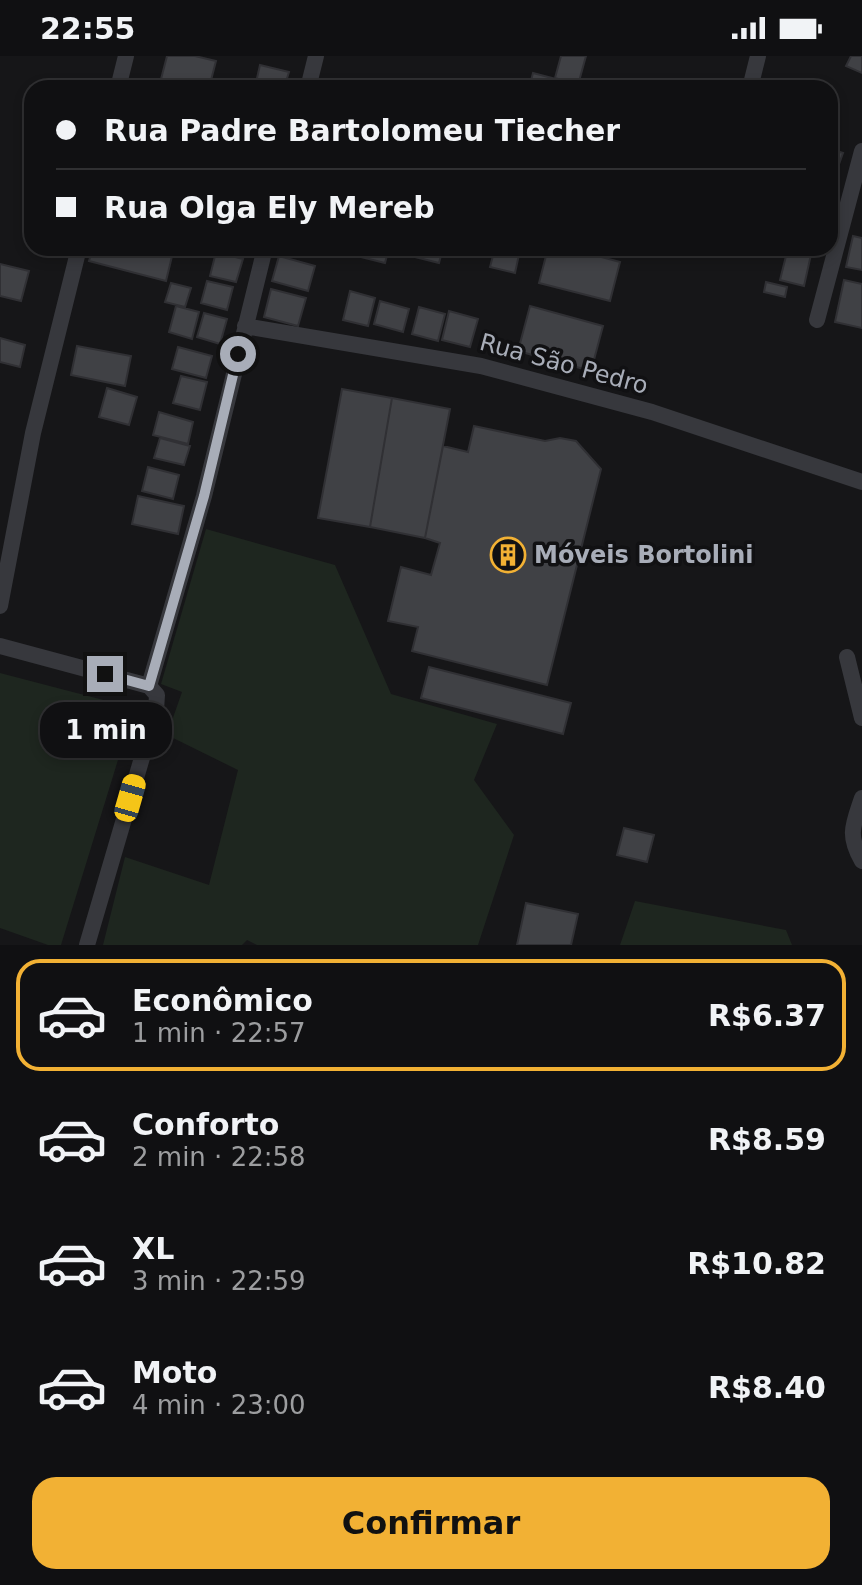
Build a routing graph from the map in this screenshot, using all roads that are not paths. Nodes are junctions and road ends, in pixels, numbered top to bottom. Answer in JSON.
{"nodes":[{"id":1,"x":126,"y":56,"type":"edge"},
{"id":2,"x":316,"y":56,"type":"edge"},
{"id":3,"x":758,"y":56,"type":"edge"},
{"id":4,"x":120,"y":80,"type":"edge"},
{"id":5,"x":310,"y":80,"type":"edge"},
{"id":6,"x":752,"y":80,"type":"edge"},
{"id":7,"x":862,"y":151,"type":"edge"},
{"id":8,"x":838,"y":241,"type":"edge"},
{"id":9,"x":77,"y":256,"type":"edge"},
{"id":10,"x":263,"y":256,"type":"edge"},
{"id":11,"x":834,"y":256,"type":"edge"},
{"id":12,"x":817,"y":320,"type":"dead end"},
{"id":13,"x":245,"y":326,"type":"junction"},
{"id":14,"x":862,"y":482,"type":"edge"},
{"id":15,"x":0,"y":606,"type":"edge"},
{"id":16,"x":0,"y":646,"type":"edge"},
{"id":17,"x":847,"y":657,"type":"dead end"},
{"id":18,"x":149,"y":686,"type":"junction"},
{"id":19,"x":862,"y":718,"type":"edge"},
{"id":20,"x":862,"y":798,"type":"edge"},
{"id":21,"x":862,"y":861,"type":"edge"},
{"id":22,"x":87,"y":945,"type":"edge"}],
"edges":[{"from":1,"to":4,"type":"street"},
{"from":2,"to":5,"type":"street"},
{"from":3,"to":6,"type":"street"},
{"from":7,"to":8,"type":"street"},
{"from":9,"to":15,"type":"street"},
{"from":10,"to":13,"type":"street"},
{"from":11,"to":12,"type":"street"},
{"from":13,"to":14,"type":"street","name":"Rua São Pedro"},
{"from":13,"to":18,"type":"street"},
{"from":16,"to":18,"type":"street"},
{"from":17,"to":19,"type":"street"},
{"from":18,"to":22,"type":"street"},
{"from":20,"to":21,"type":"street"}]}
